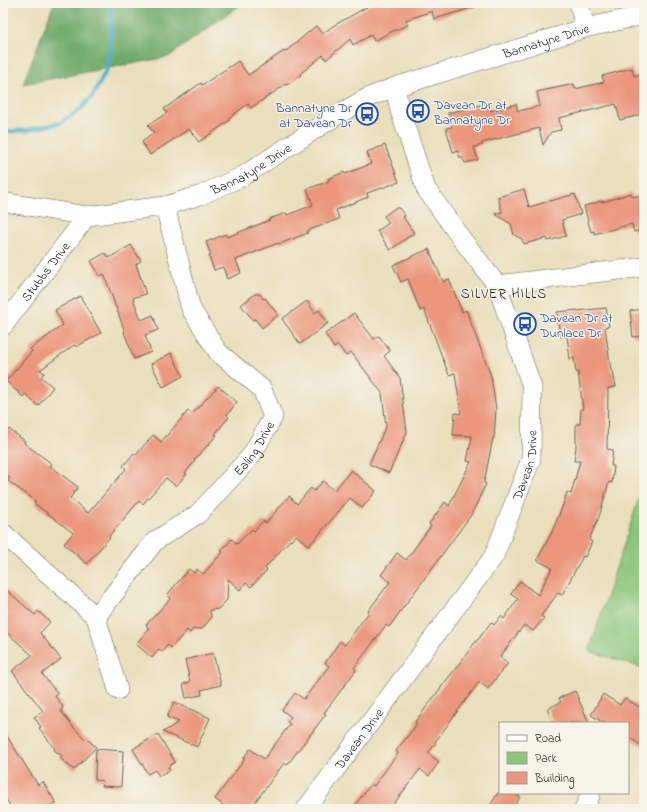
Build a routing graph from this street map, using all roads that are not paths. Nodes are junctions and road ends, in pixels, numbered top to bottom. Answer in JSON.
{"nodes":[{"id":1,"x":579,"y":3,"type":"edge"},
{"id":2,"x":644,"y":15,"type":"edge"},
{"id":3,"x":585,"y":28,"type":"junction"},
{"id":4,"x":395,"y":87,"type":"junction"},
{"id":5,"x":3,"y":202,"type":"edge"},
{"id":6,"x":165,"y":206,"type":"junction"},
{"id":7,"x":87,"y":216,"type":"junction"},
{"id":8,"x":644,"y":267,"type":"edge"},
{"id":9,"x":497,"y":285,"type":"junction"},
{"id":10,"x":3,"y":326,"type":"edge"},
{"id":11,"x":3,"y":533,"type":"edge"},
{"id":12,"x":96,"y":617,"type":"junction"},
{"id":13,"x":118,"y":690,"type":"dead end"},
{"id":14,"x":306,"y":809,"type":"edge"}],
"edges":[{"from":1,"to":3,"type":"street"},
{"from":2,"to":3,"type":"street","name":"Bannatyne Drive"},
{"from":3,"to":4,"type":"street","name":"Bannatyne Drive"},
{"from":4,"to":6,"type":"street","name":"Bannatyne Drive"},
{"from":4,"to":9,"type":"street","name":"Davean Drive"},
{"from":5,"to":7,"type":"street","name":"Bannatyne Drive"},
{"from":6,"to":7,"type":"street","name":"Bannatyne Drive"},
{"from":6,"to":12,"type":"street","name":"Ealing Drive"},
{"from":7,"to":10,"type":"street","name":"Stubbs Drive"},
{"from":8,"to":9,"type":"street"},
{"from":9,"to":14,"type":"street","name":"Davean Drive"},
{"from":11,"to":12,"type":"street"},
{"from":12,"to":13,"type":"street"}]}
